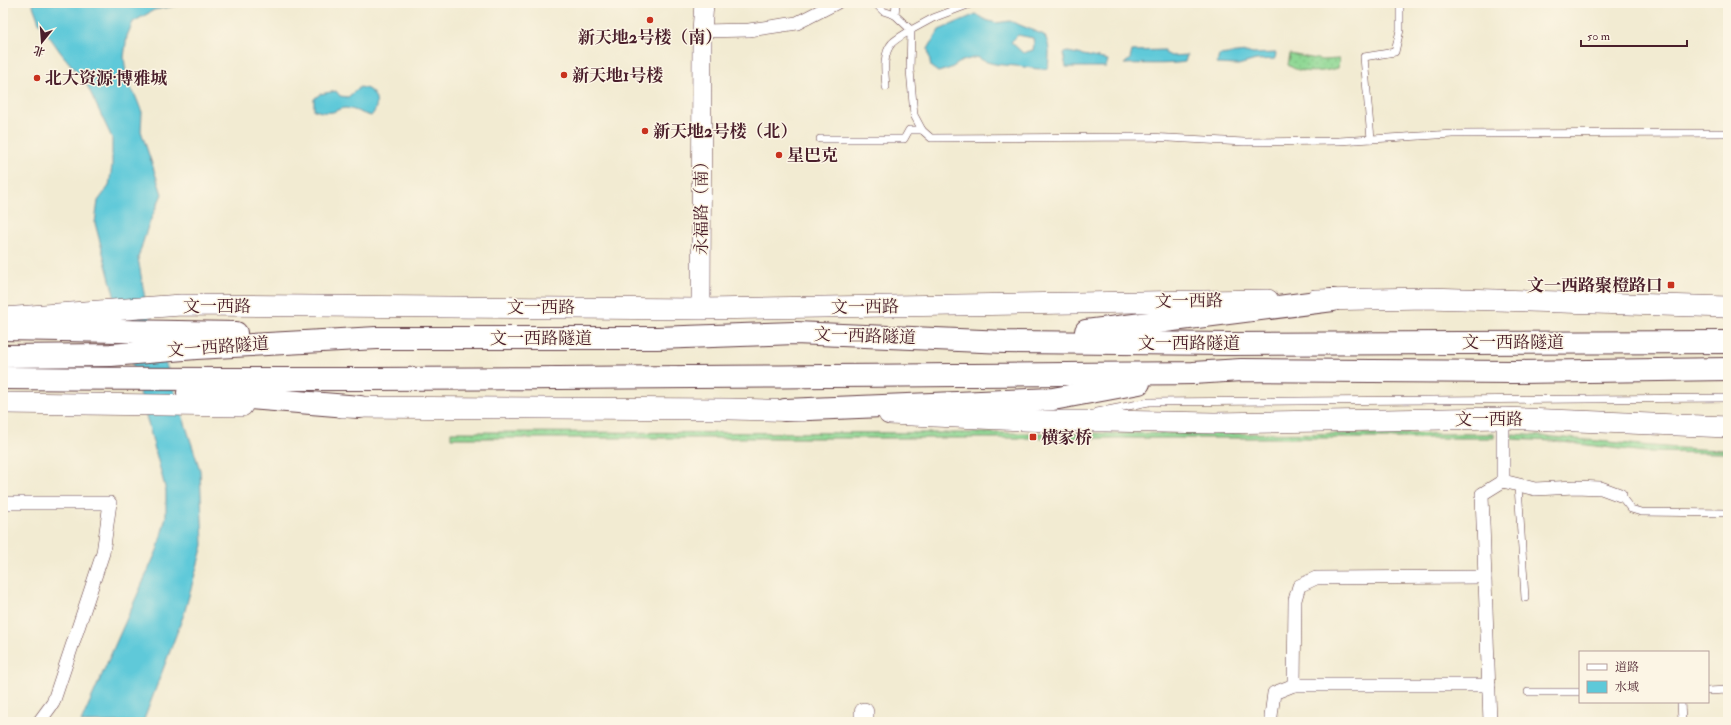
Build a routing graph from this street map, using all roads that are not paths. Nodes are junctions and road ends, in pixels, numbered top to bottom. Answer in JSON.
{"nodes":[{"id":1,"x":704,"y":3,"type":"edge"},
{"id":2,"x":836,"y":3,"type":"edge"},
{"id":3,"x":875,"y":3,"type":"edge"},
{"id":4,"x":896,"y":3,"type":"edge"},
{"id":5,"x":973,"y":3,"type":"edge"},
{"id":6,"x":1400,"y":3,"type":"edge"},
{"id":7,"x":896,"y":15,"type":"junction"},
{"id":8,"x":911,"y":30,"type":"junction"},
{"id":9,"x":702,"y":31,"type":"junction"},
{"id":10,"x":886,"y":87,"type":"dead end"},
{"id":11,"x":922,"y":130,"type":"junction"},
{"id":12,"x":1728,"y":133,"type":"edge"},
{"id":13,"x":820,"y":139,"type":"dead end"},
{"id":14,"x":1371,"y":139,"type":"junction"},
{"id":15,"x":1332,"y":300,"type":"junction"},
{"id":16,"x":1725,"y":308,"type":"edge"},
{"id":17,"x":701,"y":309,"type":"junction"},
{"id":18,"x":3,"y":318,"type":"edge"},
{"id":19,"x":103,"y":321,"type":"junction"},
{"id":20,"x":3,"y":329,"type":"edge"},
{"id":21,"x":193,"y":340,"type":"junction"},
{"id":22,"x":1005,"y":342,"type":"junction"},
{"id":23,"x":1728,"y":342,"type":"edge"},
{"id":24,"x":3,"y":356,"type":"edge"},
{"id":25,"x":1728,"y":369,"type":"edge"},
{"id":26,"x":1193,"y":373,"type":"junction"},
{"id":27,"x":3,"y":378,"type":"edge"},
{"id":28,"x":117,"y":392,"type":"junction"},
{"id":29,"x":189,"y":393,"type":"junction"},
{"id":30,"x":1728,"y":398,"type":"edge"},
{"id":31,"x":3,"y":403,"type":"edge"},
{"id":32,"x":360,"y":407,"type":"joint"},
{"id":33,"x":786,"y":410,"type":"junction"},
{"id":34,"x":1503,"y":418,"type":"junction"},
{"id":35,"x":1046,"y":421,"type":"junction"},
{"id":36,"x":1728,"y":427,"type":"edge"},
{"id":37,"x":1503,"y":481,"type":"junction"},
{"id":38,"x":1518,"y":485,"type":"junction"},
{"id":39,"x":1620,"y":496,"type":"joint"},
{"id":40,"x":3,"y":503,"type":"edge"},
{"id":41,"x":1728,"y":513,"type":"edge"},
{"id":42,"x":1485,"y":577,"type":"junction"},
{"id":43,"x":1525,"y":598,"type":"dead end"},
{"id":44,"x":1294,"y":685,"type":"junction"},
{"id":45,"x":1489,"y":685,"type":"junction"},
{"id":46,"x":1728,"y":690,"type":"edge"},
{"id":47,"x":1709,"y":691,"type":"edge"},
{"id":48,"x":1528,"y":692,"type":"dead end"},
{"id":49,"x":1579,"y":692,"type":"edge"},
{"id":50,"x":1681,"y":703,"type":"edge"},
{"id":51,"x":39,"y":722,"type":"edge"},
{"id":52,"x":1271,"y":722,"type":"edge"},
{"id":53,"x":1490,"y":722,"type":"edge"},
{"id":54,"x":1682,"y":722,"type":"edge"}],
"edges":[{"from":1,"to":9,"type":"street","name":"永福路（南）"},
{"from":2,"to":9,"type":"street"},
{"from":3,"to":7,"type":"lane"},
{"from":4,"to":7,"type":"lane"},
{"from":5,"to":8,"type":"lane"},
{"from":6,"to":14,"type":"lane"},
{"from":7,"to":8,"type":"lane"},
{"from":8,"to":10,"type":"lane"},
{"from":8,"to":11,"type":"lane"},
{"from":9,"to":17,"type":"street","name":"永福路（南）"},
{"from":11,"to":13,"type":"lane"},
{"from":11,"to":14,"type":"lane"},
{"from":12,"to":14,"type":"lane"},
{"from":15,"to":16,"type":"main road","name":"文一西路"},
{"from":15,"to":17,"type":"main road","name":"文一西路"},
{"from":15,"to":22,"type":"highway"},
{"from":17,"to":19,"type":"main road","name":"文一西路"},
{"from":18,"to":19,"type":"main road","name":"文一西路"},
{"from":19,"to":20,"type":"highway"},
{"from":19,"to":21,"type":"highway"},
{"from":21,"to":22,"type":"highway","name":"文一西路隧道"},
{"from":21,"to":24,"type":"highway","name":"文一西路隧道"},
{"from":22,"to":23,"type":"highway","name":"文一西路隧道"},
{"from":25,"to":26,"type":"highway","name":"文一西路隧道"},
{"from":26,"to":29,"type":"highway","name":"文一西路隧道"},
{"from":26,"to":33,"type":"highway"},
{"from":27,"to":28,"type":"highway","name":"文一西路隧道"},
{"from":28,"to":29,"type":"highway","name":"文一西路隧道"},
{"from":28,"to":31,"type":"main road"},
{"from":29,"to":32,"type":"highway"},
{"from":30,"to":35,"type":"lane"},
{"from":32,"to":33,"type":"main road","name":"文一西路"},
{"from":33,"to":35,"type":"main road","name":"文一西路"},
{"from":34,"to":35,"type":"main road","name":"文一西路"},
{"from":34,"to":36,"type":"main road","name":"文一西路"},
{"from":34,"to":37,"type":"street"},
{"from":37,"to":38,"type":"street"},
{"from":37,"to":42,"type":"street"},
{"from":38,"to":39,"type":"street"},
{"from":38,"to":43,"type":"lane"},
{"from":39,"to":41,"type":"lane"},
{"from":40,"to":51,"type":"street"},
{"from":42,"to":44,"type":"street"},
{"from":42,"to":45,"type":"street"},
{"from":44,"to":45,"type":"street"},
{"from":44,"to":52,"type":"street"},
{"from":45,"to":53,"type":"street"},
{"from":46,"to":47,"type":"lane"},
{"from":48,"to":49,"type":"lane"},
{"from":50,"to":54,"type":"lane"}]}
